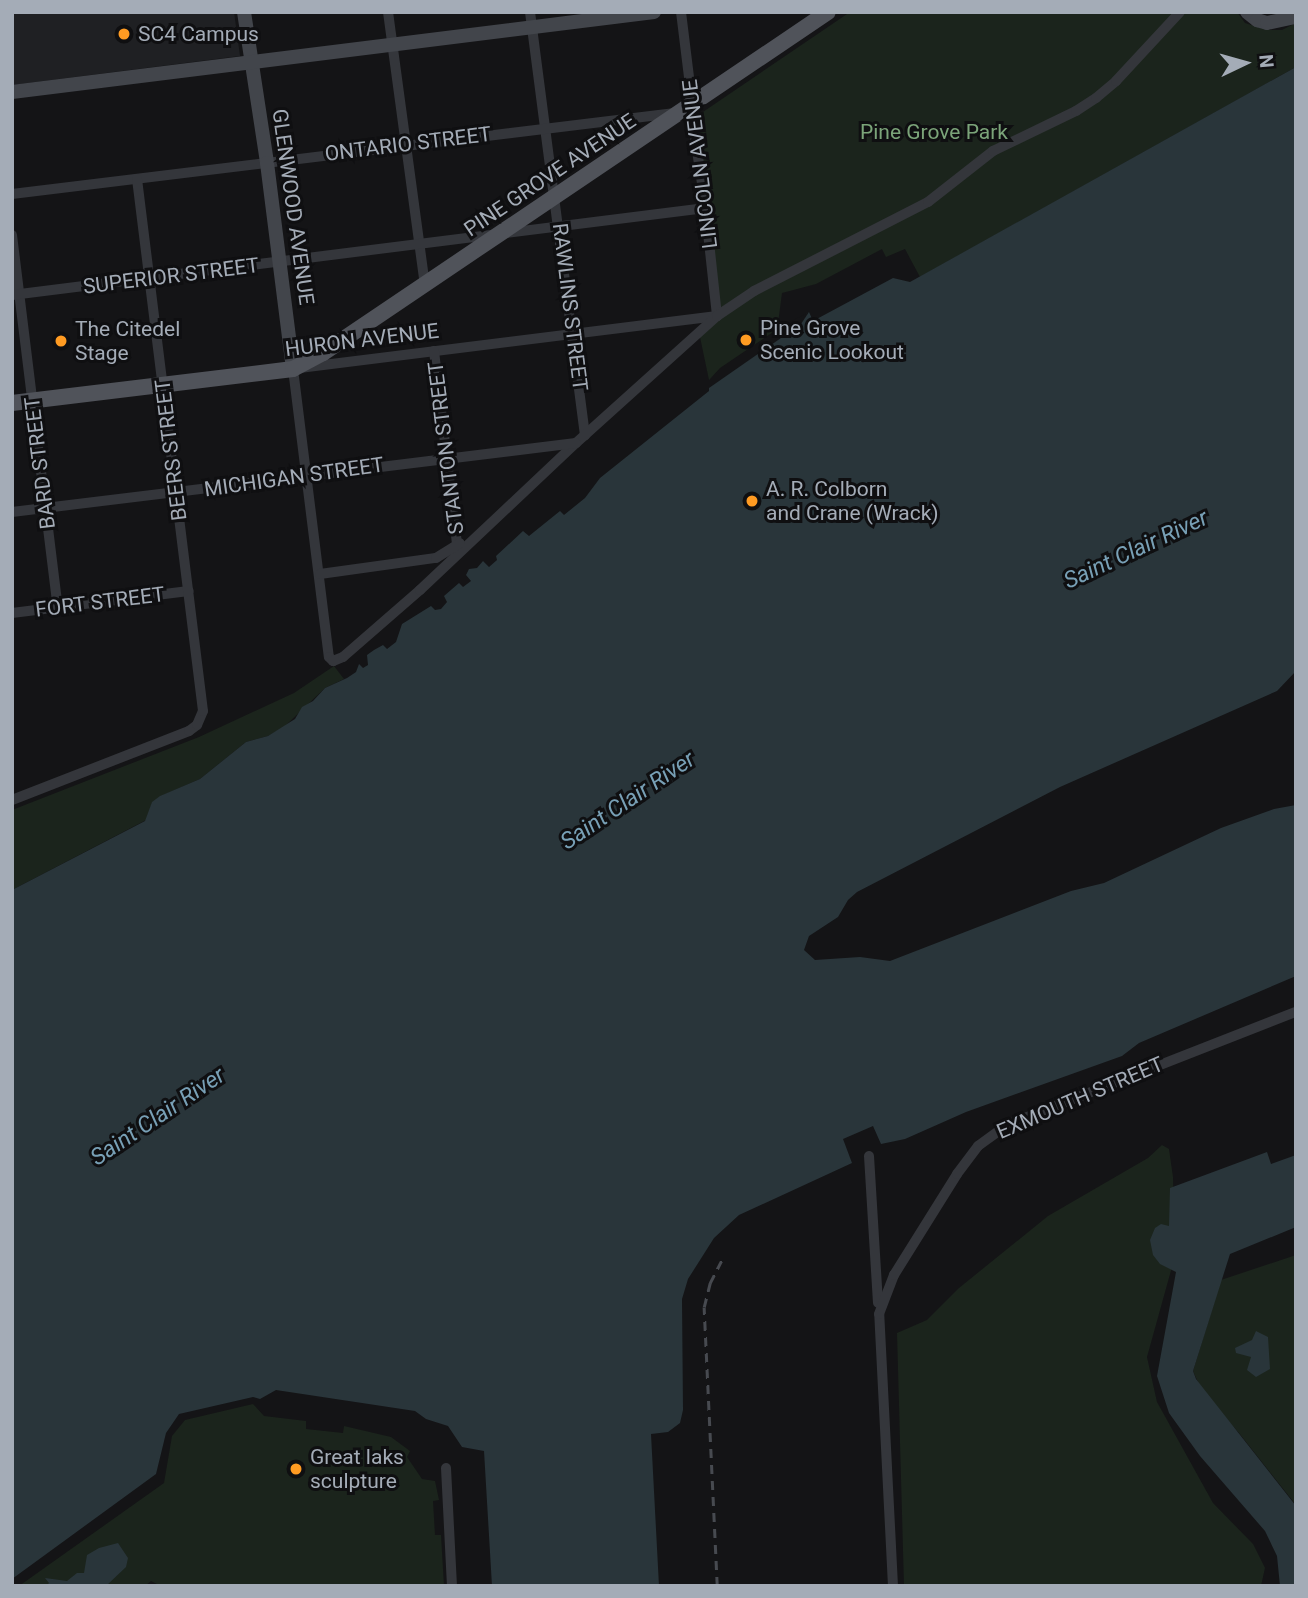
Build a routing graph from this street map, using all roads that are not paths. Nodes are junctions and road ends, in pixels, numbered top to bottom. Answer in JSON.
{"nodes":[{"id":1,"x":244,"y":12,"type":"edge"},
{"id":2,"x":388,"y":12,"type":"edge"},
{"id":3,"x":530,"y":12,"type":"edge"},
{"id":4,"x":654,"y":12,"type":"edge"},
{"id":5,"x":681,"y":12,"type":"edge"},
{"id":6,"x":828,"y":12,"type":"edge"},
{"id":7,"x":1180,"y":12,"type":"edge"},
{"id":8,"x":1247,"y":12,"type":"edge"},
{"id":9,"x":1296,"y":17,"type":"edge"},
{"id":10,"x":533,"y":27,"type":"junction"},
{"id":11,"x":394,"y":45,"type":"junction"},
{"id":12,"x":251,"y":62,"type":"junction"},
{"id":13,"x":12,"y":92,"type":"edge"},
{"id":14,"x":684,"y":109,"type":"junction"},
{"id":15,"x":547,"y":127,"type":"junction"},
{"id":16,"x":407,"y":144,"type":"junction"},
{"id":17,"x":267,"y":163,"type":"junction"},
{"id":18,"x":137,"y":179,"type":"junction"},
{"id":19,"x":12,"y":194,"type":"edge"},
{"id":20,"x":556,"y":195,"type":"junction"},
{"id":21,"x":706,"y":208,"type":"junction"},
{"id":22,"x":560,"y":228,"type":"junction"},
{"id":23,"x":12,"y":235,"type":"edge"},
{"id":24,"x":496,"y":236,"type":"junction"},
{"id":25,"x":420,"y":246,"type":"junction"},
{"id":26,"x":280,"y":262,"type":"junction"},
{"id":27,"x":150,"y":278,"type":"junction"},
{"id":28,"x":425,"y":285,"type":"junction"},
{"id":29,"x":16,"y":295,"type":"edge"},
{"id":30,"x":717,"y":316,"type":"junction"},
{"id":31,"x":573,"y":334,"type":"junction"},
{"id":32,"x":434,"y":351,"type":"junction"},
{"id":33,"x":293,"y":369,"type":"junction"},
{"id":34,"x":163,"y":384,"type":"junction"},
{"id":35,"x":33,"y":401,"type":"junction"},
{"id":36,"x":12,"y":403,"type":"edge"},
{"id":37,"x":586,"y":435,"type":"junction"},
{"id":38,"x":576,"y":443,"type":"junction"},
{"id":39,"x":447,"y":457,"type":"junction"},
{"id":40,"x":306,"y":476,"type":"junction"},
{"id":41,"x":176,"y":491,"type":"junction"},
{"id":42,"x":46,"y":508,"type":"junction"},
{"id":43,"x":12,"y":512,"type":"edge"},
{"id":44,"x":479,"y":533,"type":"junction"},
{"id":45,"x":457,"y":545,"type":"junction"},
{"id":46,"x":320,"y":574,"type":"junction"},
{"id":47,"x":189,"y":591,"type":"junction"},
{"id":48,"x":58,"y":608,"type":"junction"},
{"id":49,"x":12,"y":613,"type":"edge"},
{"id":50,"x":12,"y":800,"type":"edge"},
{"id":51,"x":1296,"y":1012,"type":"edge"},
{"id":52,"x":869,"y":1156,"type":"dead end"},
{"id":53,"x":878,"y":1321,"type":"junction"},
{"id":54,"x":446,"y":1468,"type":"dead end"},
{"id":55,"x":452,"y":1586,"type":"edge"},
{"id":56,"x":893,"y":1586,"type":"edge"}],
"edges":[{"from":1,"to":12,"type":"street","name":"GLENWOOD AVENUE"},
{"from":2,"to":11,"type":"street"},
{"from":3,"to":10,"type":"street","name":"RAWLINS STREET"},
{"from":4,"to":10,"type":"street"},
{"from":5,"to":14,"type":"street","name":"LINCOLN AVENUE"},
{"from":6,"to":14,"type":"main road","name":"PINE GROVE AVENUE"},
{"from":7,"to":30,"type":"street"},
{"from":8,"to":9,"type":"street"},
{"from":10,"to":11,"type":"street"},
{"from":10,"to":15,"type":"street","name":"RAWLINS STREET"},
{"from":11,"to":12,"type":"street"},
{"from":11,"to":16,"type":"street"},
{"from":12,"to":13,"type":"street"},
{"from":12,"to":17,"type":"street","name":"GLENWOOD AVENUE"},
{"from":14,"to":15,"type":"street","name":"ONTARIO STREET"},
{"from":14,"to":20,"type":"main road","name":"PINE GROVE AVENUE"},
{"from":14,"to":21,"type":"street","name":"LINCOLN AVENUE"},
{"from":15,"to":16,"type":"street","name":"ONTARIO STREET"},
{"from":15,"to":20,"type":"street","name":"RAWLINS STREET"},
{"from":16,"to":17,"type":"street","name":"ONTARIO STREET"},
{"from":16,"to":25,"type":"street"},
{"from":17,"to":18,"type":"street","name":"ONTARIO STREET"},
{"from":17,"to":26,"type":"street","name":"GLENWOOD AVENUE"},
{"from":18,"to":19,"type":"street","name":"ONTARIO STREET"},
{"from":18,"to":27,"type":"street","name":"BEERS STREET"},
{"from":20,"to":22,"type":"street","name":"RAWLINS STREET"},
{"from":20,"to":24,"type":"main road","name":"PINE GROVE AVENUE"},
{"from":21,"to":22,"type":"street","name":"SUPERIOR STREET"},
{"from":21,"to":30,"type":"street","name":"LINCOLN AVENUE"},
{"from":22,"to":24,"type":"street","name":"SUPERIOR STREET"},
{"from":22,"to":31,"type":"street","name":"RAWLINS STREET"},
{"from":23,"to":29,"type":"street","name":"BARD STREET"},
{"from":24,"to":25,"type":"street","name":"SUPERIOR STREET"},
{"from":24,"to":28,"type":"main road","name":"PINE GROVE AVENUE"},
{"from":25,"to":26,"type":"street","name":"SUPERIOR STREET"},
{"from":25,"to":28,"type":"street"},
{"from":26,"to":27,"type":"street","name":"SUPERIOR STREET"},
{"from":26,"to":33,"type":"street","name":"GLENWOOD AVENUE"},
{"from":27,"to":29,"type":"street","name":"SUPERIOR STREET"},
{"from":27,"to":34,"type":"street","name":"BEERS STREET"},
{"from":28,"to":33,"type":"main road","name":"PINE GROVE AVENUE"},
{"from":29,"to":35,"type":"street","name":"BARD STREET"},
{"from":30,"to":31,"type":"street","name":"HURON AVENUE"},
{"from":30,"to":37,"type":"street"},
{"from":31,"to":32,"type":"street","name":"HURON AVENUE"},
{"from":31,"to":37,"type":"street","name":"RAWLINS STREET"},
{"from":32,"to":33,"type":"street","name":"HURON AVENUE"},
{"from":32,"to":39,"type":"street","name":"STANTON STREET"},
{"from":33,"to":34,"type":"main road","name":"HURON AVENUE"},
{"from":33,"to":40,"type":"street","name":"GLENWOOD AVENUE"},
{"from":34,"to":35,"type":"main road","name":"HURON AVENUE"},
{"from":34,"to":41,"type":"street","name":"BEERS STREET"},
{"from":35,"to":36,"type":"main road","name":"HURON AVENUE"},
{"from":35,"to":42,"type":"street","name":"BARD STREET"},
{"from":37,"to":38,"type":"street"},
{"from":38,"to":39,"type":"street","name":"MICHIGAN STREET"},
{"from":38,"to":44,"type":"street"},
{"from":39,"to":40,"type":"street","name":"MICHIGAN STREET"},
{"from":39,"to":45,"type":"street","name":"STANTON STREET"},
{"from":40,"to":41,"type":"street","name":"MICHIGAN STREET"},
{"from":40,"to":46,"type":"street","name":"GLENWOOD AVENUE"},
{"from":41,"to":42,"type":"street","name":"MICHIGAN STREET"},
{"from":41,"to":47,"type":"street","name":"BEERS STREET"},
{"from":42,"to":43,"type":"street","name":"MICHIGAN STREET"},
{"from":42,"to":48,"type":"street","name":"BARD STREET"},
{"from":44,"to":45,"type":"street"},
{"from":44,"to":46,"type":"street","name":"GLENWOOD AVENUE"},
{"from":45,"to":46,"type":"street"},
{"from":47,"to":48,"type":"street","name":"FORT STREET"},
{"from":47,"to":50,"type":"street","name":"BEERS STREET"},
{"from":48,"to":49,"type":"street","name":"FORT STREET"},
{"from":51,"to":53,"type":"street","name":"EXMOUTH STREET"},
{"from":52,"to":53,"type":"street","name":"EXMOUTH STREET"},
{"from":53,"to":56,"type":"street","name":"EXMOUTH STREET"},
{"from":54,"to":55,"type":"street"}]}
